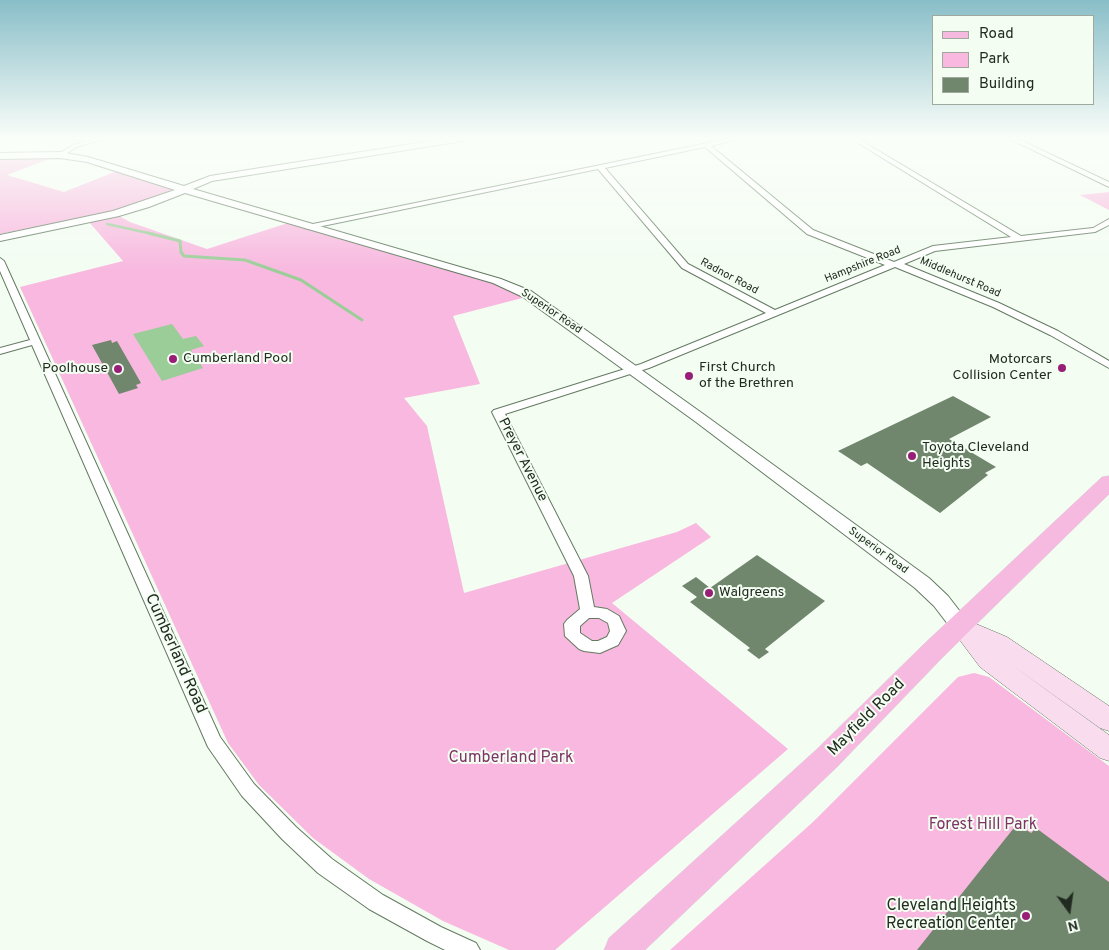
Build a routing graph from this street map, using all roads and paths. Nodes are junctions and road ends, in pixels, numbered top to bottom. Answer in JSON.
{"nodes":[{"id":1,"x":163,"y":182,"type":"edge"},
{"id":2,"x":197,"y":182,"type":"edge"},
{"id":3,"x":522,"y":182,"type":"edge"},
{"id":4,"x":614,"y":182,"type":"edge"},
{"id":5,"x":751,"y":182,"type":"edge"},
{"id":6,"x":927,"y":182,"type":"edge"},
{"id":7,"x":182,"y":188,"type":"junction"},
{"id":8,"x":1109,"y":221,"type":"edge"},
{"id":9,"x":308,"y":227,"type":"junction"},
{"id":10,"x":0,"y":238,"type":"edge"},
{"id":11,"x":1020,"y":239,"type":"junction"},
{"id":12,"x":0,"y":261,"type":"edge"},
{"id":13,"x":894,"y":265,"type":"junction"},
{"id":14,"x":773,"y":313,"type":"junction"},
{"id":15,"x":36,"y":341,"type":"junction"},
{"id":16,"x":0,"y":351,"type":"edge"},
{"id":17,"x":1109,"y":365,"type":"edge"},
{"id":18,"x":634,"y":370,"type":"junction"},
{"id":19,"x":1109,"y":482,"type":"edge"},
{"id":20,"x":588,"y":612,"type":"dead end"},
{"id":21,"x":961,"y":626,"type":"junction"},
{"id":22,"x":1109,"y":720,"type":"edge"},
{"id":23,"x":1108,"y":747,"type":"edge"},
{"id":24,"x":469,"y":950,"type":"edge"},
{"id":25,"x":621,"y":950,"type":"edge"}],
"edges":[{"from":1,"to":7,"type":"street","name":"Superior Road"},
{"from":2,"to":7,"type":"street"},
{"from":3,"to":9,"type":"street"},
{"from":4,"to":14,"type":"street","name":"Radnor Road"},
{"from":5,"to":13,"type":"street","name":"Middlehurst Road"},
{"from":6,"to":11,"type":"street"},
{"from":7,"to":9,"type":"street","name":"Superior Road"},
{"from":7,"to":10,"type":"street"},
{"from":8,"to":11,"type":"street","name":"Hampshire Road"},
{"from":9,"to":18,"type":"street","name":"Superior Road"},
{"from":11,"to":13,"type":"street","name":"Hampshire Road"},
{"from":12,"to":15,"type":"street","name":"Cumberland Road"},
{"from":13,"to":14,"type":"street","name":"Hampshire Road"},
{"from":13,"to":17,"type":"street","name":"Middlehurst Road"},
{"from":14,"to":18,"type":"street","name":"Hampshire Road"},
{"from":15,"to":16,"type":"street"},
{"from":15,"to":24,"type":"street","name":"Cumberland Road"},
{"from":18,"to":20,"type":"street","name":"Preyer Avenue"},
{"from":18,"to":21,"type":"street","name":"Superior Road"},
{"from":19,"to":21,"type":"main road","name":"Mayfield Road"},
{"from":21,"to":22,"type":"main road","name":"Superior Road"},
{"from":21,"to":23,"type":"main road","name":"Superior Road"},
{"from":21,"to":25,"type":"main road","name":"Mayfield Road"}]}
